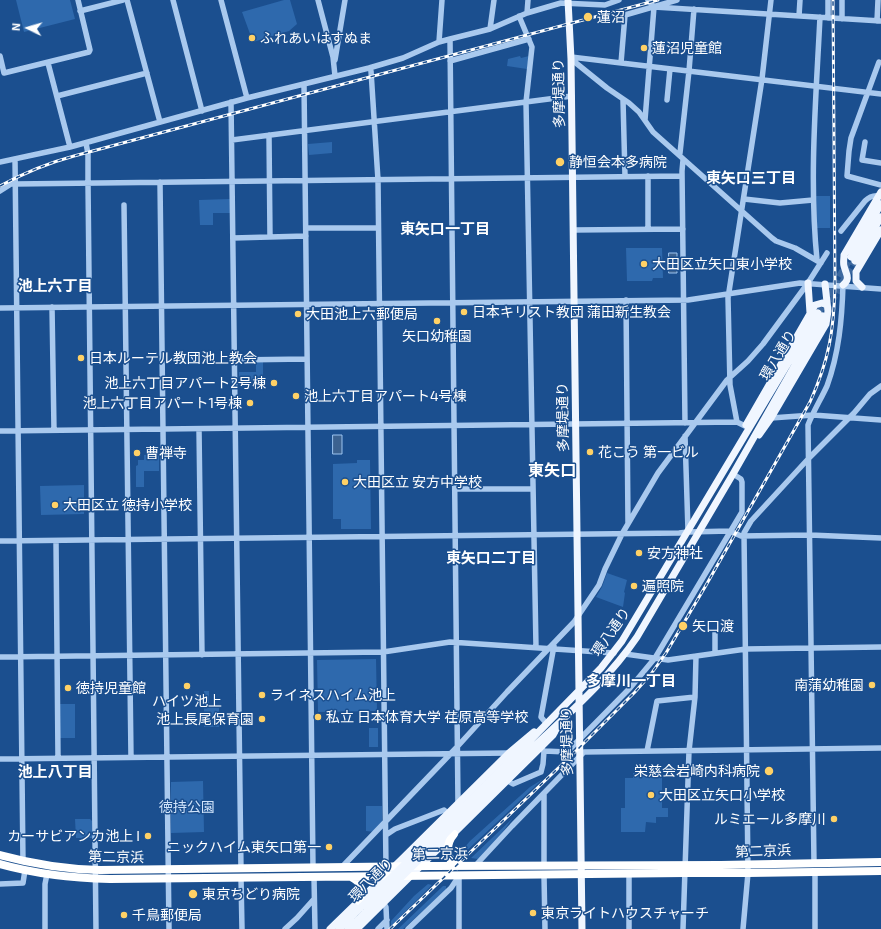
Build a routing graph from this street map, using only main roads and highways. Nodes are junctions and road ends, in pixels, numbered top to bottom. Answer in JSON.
{"nodes":[{"id":1,"x":568,"y":1,"type":"edge"},
{"id":2,"x":880,"y":194,"type":"edge"},
{"id":3,"x":881,"y":204,"type":"edge"},
{"id":4,"x":881,"y":217,"type":"edge"},
{"id":5,"x":881,"y":230,"type":"edge"},
{"id":6,"x":855,"y":262,"type":"junction"},
{"id":7,"x":845,"y":269,"type":"junction"},
{"id":8,"x":808,"y":283,"type":"road end"},
{"id":9,"x":825,"y":284,"type":"road end"},
{"id":10,"x":843,"y":285,"type":"road end"},
{"id":11,"x":862,"y":287,"type":"road end"},
{"id":12,"x":827,"y":305,"type":"junction"},
{"id":13,"x":810,"y":313,"type":"junction"},
{"id":14,"x":737,"y":449,"type":"junction"},
{"id":15,"x":744,"y":454,"type":"junction"},
{"id":16,"x":579,"y":690,"type":"junction"},
{"id":17,"x":579,"y":704,"type":"junction"},
{"id":18,"x":560,"y":722,"type":"junction"},
{"id":19,"x":516,"y":755,"type":"junction"},
{"id":20,"x":454,"y":834,"type":"junction"},
{"id":21,"x":0,"y":855,"type":"edge"},
{"id":22,"x":881,"y":862,"type":"edge"},
{"id":23,"x":0,"y":864,"type":"edge"},
{"id":24,"x":421,"y":866,"type":"junction"},
{"id":25,"x":456,"y":866,"type":"junction"},
{"id":26,"x":390,"y":867,"type":"junction"},
{"id":27,"x":685,"y":869,"type":"junction"},
{"id":28,"x":748,"y":869,"type":"junction"},
{"id":29,"x":581,"y":870,"type":"junction"},
{"id":30,"x":881,"y":871,"type":"edge"},
{"id":31,"x":384,"y":876,"type":"junction"},
{"id":32,"x":411,"y":876,"type":"junction"},
{"id":33,"x":351,"y":877,"type":"junction"},
{"id":34,"x":360,"y":901,"type":"junction"},
{"id":35,"x":356,"y":917,"type":"junction"},
{"id":36,"x":330,"y":929,"type":"edge"},
{"id":37,"x":339,"y":929,"type":"edge"},
{"id":38,"x":348,"y":929,"type":"edge"},
{"id":39,"x":357,"y":929,"type":"edge"},
{"id":40,"x":582,"y":929,"type":"edge"}],
"edges":[{"from":1,"to":16,"type":"main road","name":"多摩堤通り"},
{"from":2,"to":7,"type":"main road"},
{"from":3,"to":6,"type":"main road"},
{"from":4,"to":6,"type":"main road"},
{"from":5,"to":6,"type":"main road"},
{"from":6,"to":7,"type":"main road"},
{"from":6,"to":11,"type":"main road"},
{"from":7,"to":10,"type":"main road"},
{"from":8,"to":13,"type":"main road"},
{"from":9,"to":12,"type":"main road"},
{"from":12,"to":13,"type":"main road"},
{"from":12,"to":15,"type":"main road"},
{"from":13,"to":14,"type":"main road"},
{"from":14,"to":15,"type":"main road","name":"環八通り"},
{"from":14,"to":16,"type":"main road","name":"環八通り"},
{"from":15,"to":17,"type":"main road","name":"環八通り"},
{"from":16,"to":17,"type":"main road","name":"多摩堤通り"},
{"from":16,"to":19,"type":"main road","name":"環八通り"},
{"from":17,"to":18,"type":"main road","name":"環八通り"},
{"from":17,"to":29,"type":"main road","name":"多摩堤通り"},
{"from":18,"to":19,"type":"main road","name":"環八通り"},
{"from":18,"to":20,"type":"main road"},
{"from":19,"to":26,"type":"main road"},
{"from":19,"to":35,"type":"main road","name":"環八通り","bridge":true},
{"from":20,"to":24,"type":"main road"},
{"from":20,"to":25,"type":"highway"},
{"from":21,"to":26,"type":"highway","name":"第二京浜"},
{"from":22,"to":28,"type":"highway","name":"第二京浜"},
{"from":23,"to":33,"type":"highway","name":"第二京浜"},
{"from":24,"to":25,"type":"highway","name":"第二京浜"},
{"from":24,"to":26,"type":"highway","name":"第二京浜"},
{"from":24,"to":32,"type":"main road"},
{"from":25,"to":29,"type":"highway","name":"第二京浜"},
{"from":26,"to":31,"type":"main road"},
{"from":27,"to":28,"type":"highway","name":"第二京浜"},
{"from":27,"to":29,"type":"highway","name":"第二京浜"},
{"from":27,"to":29,"type":"highway","name":"第二京浜"},
{"from":28,"to":30,"type":"highway","name":"第二京浜"},
{"from":29,"to":32,"type":"highway","name":"第二京浜"},
{"from":29,"to":40,"type":"main road","name":"多摩堤通り"},
{"from":31,"to":32,"type":"highway","name":"第二京浜"},
{"from":31,"to":33,"type":"highway","name":"第二京浜"},
{"from":31,"to":34,"type":"main road"},
{"from":32,"to":39,"type":"main road"},
{"from":33,"to":34,"type":"highway"},
{"from":34,"to":36,"type":"main road"},
{"from":35,"to":37,"type":"main road","name":"環八通り"},
{"from":35,"to":38,"type":"main road","name":"環八通り"}]}
